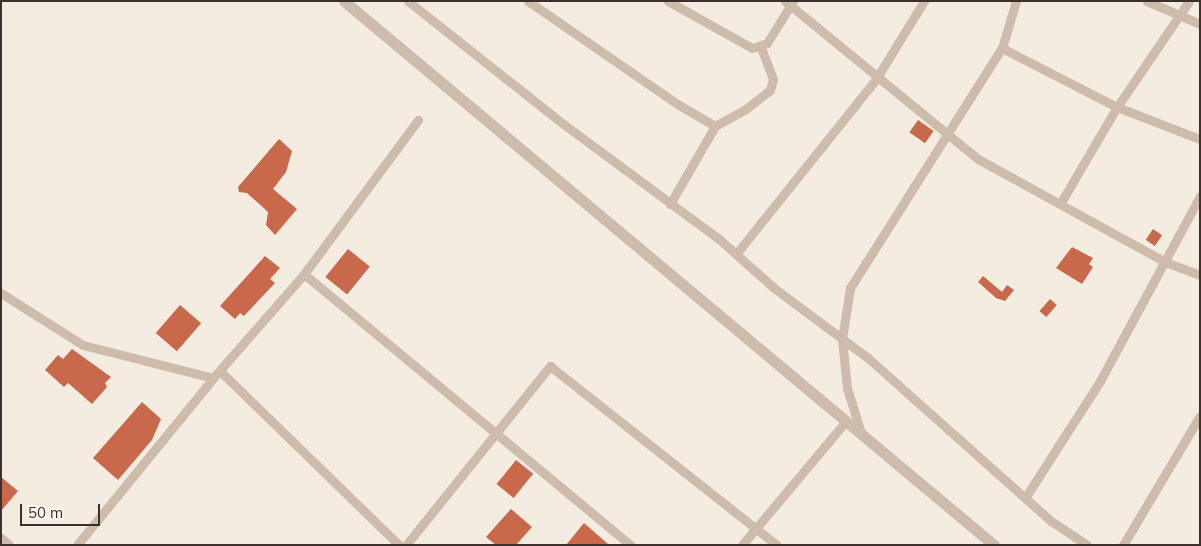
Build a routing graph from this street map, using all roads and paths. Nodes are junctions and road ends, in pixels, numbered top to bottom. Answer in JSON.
{"nodes":[{"id":1,"x":344,"y":1,"type":"edge"},
{"id":2,"x":408,"y":1,"type":"edge"},
{"id":3,"x":528,"y":1,"type":"edge"},
{"id":4,"x":668,"y":1,"type":"edge"},
{"id":5,"x":924,"y":1,"type":"edge"},
{"id":6,"x":1016,"y":1,"type":"edge"},
{"id":7,"x":1147,"y":1,"type":"edge"},
{"id":8,"x":1188,"y":1,"type":"edge"},
{"id":9,"x":789,"y":3,"type":"edge"},
{"id":10,"x":1180,"y":15,"type":"junction"},
{"id":11,"x":1200,"y":24,"type":"edge"},
{"id":12,"x":761,"y":48,"type":"junction"},
{"id":13,"x":1002,"y":48,"type":"junction"},
{"id":14,"x":876,"y":78,"type":"junction"},
{"id":15,"x":1117,"y":107,"type":"junction"},
{"id":16,"x":418,"y":120,"type":"dead end"},
{"id":17,"x":715,"y":126,"type":"junction"},
{"id":18,"x":946,"y":135,"type":"junction"},
{"id":19,"x":1200,"y":139,"type":"edge"},
{"id":20,"x":1200,"y":196,"type":"edge"},
{"id":21,"x":670,"y":204,"type":"junction"},
{"id":22,"x":1060,"y":204,"type":"junction"},
{"id":23,"x":736,"y":254,"type":"junction"},
{"id":24,"x":1165,"y":262,"type":"junction"},
{"id":25,"x":304,"y":274,"type":"junction"},
{"id":26,"x":1200,"y":275,"type":"edge"},
{"id":27,"x":1,"y":293,"type":"edge"},
{"id":28,"x":842,"y":339,"type":"junction"},
{"id":29,"x":220,"y":370,"type":"junction"},
{"id":30,"x":213,"y":378,"type":"junction"},
{"id":31,"x":1200,"y":416,"type":"edge"},
{"id":32,"x":846,"y":421,"type":"junction"},
{"id":33,"x":496,"y":433,"type":"junction"},
{"id":34,"x":860,"y":433,"type":"junction"},
{"id":35,"x":1025,"y":498,"type":"junction"},
{"id":36,"x":756,"y":528,"type":"junction"},
{"id":37,"x":1,"y":538,"type":"edge"},
{"id":38,"x":10,"y":545,"type":"edge"},
{"id":39,"x":77,"y":545,"type":"edge"},
{"id":40,"x":399,"y":545,"type":"edge"},
{"id":41,"x":406,"y":545,"type":"edge"},
{"id":42,"x":630,"y":545,"type":"edge"},
{"id":43,"x":742,"y":545,"type":"edge"},
{"id":44,"x":778,"y":545,"type":"edge"},
{"id":45,"x":994,"y":545,"type":"edge"},
{"id":46,"x":1087,"y":545,"type":"edge"},
{"id":47,"x":1123,"y":545,"type":"edge"}],
"edges":[{"from":1,"to":32,"type":"street"},
{"from":2,"to":21,"type":"street"},
{"from":3,"to":17,"type":"street"},
{"from":4,"to":12,"type":"street"},
{"from":5,"to":14,"type":"street"},
{"from":6,"to":13,"type":"street"},
{"from":7,"to":10,"type":"street"},
{"from":8,"to":10,"type":"street"},
{"from":9,"to":12,"type":"street"},
{"from":9,"to":14,"type":"street"},
{"from":10,"to":11,"type":"street"},
{"from":10,"to":15,"type":"street"},
{"from":12,"to":17,"type":"street"},
{"from":13,"to":15,"type":"street"},
{"from":13,"to":18,"type":"street"},
{"from":14,"to":18,"type":"street"},
{"from":14,"to":23,"type":"street"},
{"from":15,"to":19,"type":"street"},
{"from":15,"to":22,"type":"street"},
{"from":16,"to":25,"type":"street"},
{"from":17,"to":21,"type":"street"},
{"from":18,"to":22,"type":"street"},
{"from":18,"to":28,"type":"street"},
{"from":20,"to":24,"type":"street"},
{"from":21,"to":23,"type":"street"},
{"from":22,"to":24,"type":"street"},
{"from":23,"to":28,"type":"street"},
{"from":24,"to":26,"type":"street"},
{"from":24,"to":35,"type":"street"},
{"from":25,"to":29,"type":"street"},
{"from":25,"to":33,"type":"street"},
{"from":27,"to":30,"type":"street"},
{"from":28,"to":34,"type":"street"},
{"from":28,"to":35,"type":"street"},
{"from":29,"to":30,"type":"street"},
{"from":29,"to":40,"type":"street"},
{"from":30,"to":39,"type":"street"},
{"from":31,"to":47,"type":"street"},
{"from":32,"to":34,"type":"street"},
{"from":32,"to":36,"type":"street"},
{"from":33,"to":36,"type":"street"},
{"from":33,"to":41,"type":"street"},
{"from":33,"to":42,"type":"street"},
{"from":34,"to":45,"type":"street"},
{"from":35,"to":46,"type":"street"},
{"from":36,"to":43,"type":"street"},
{"from":36,"to":44,"type":"street"},
{"from":37,"to":38,"type":"street"}]}
